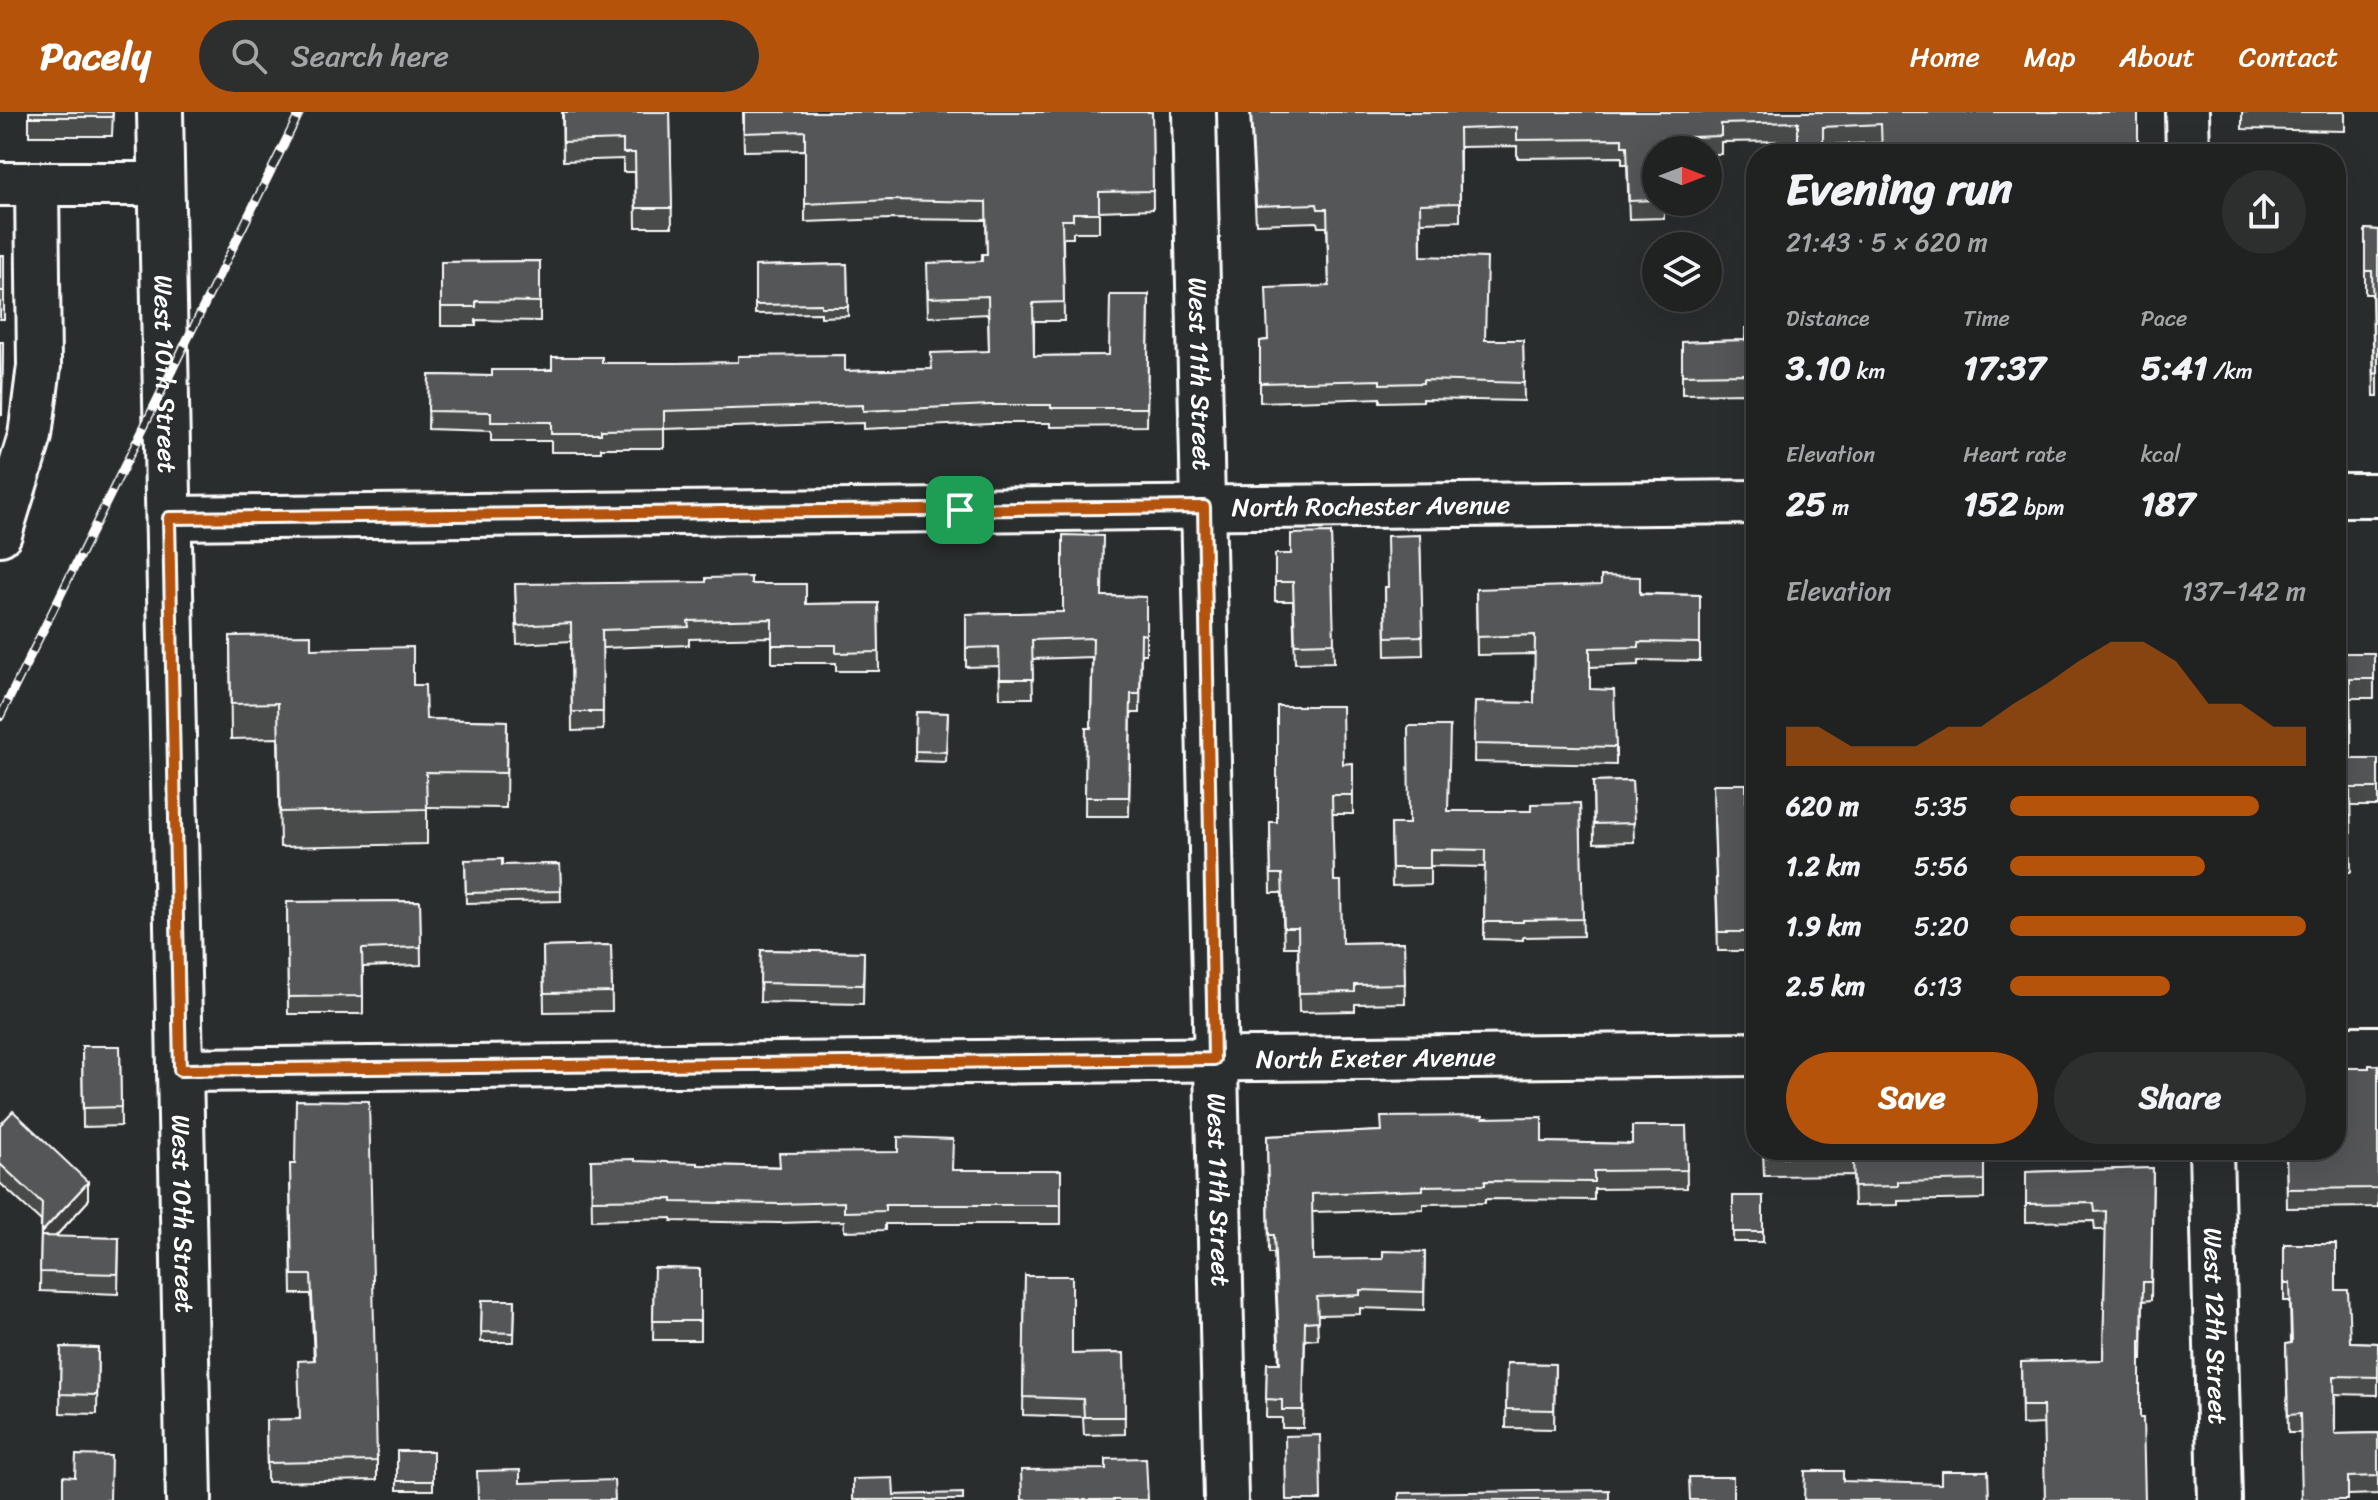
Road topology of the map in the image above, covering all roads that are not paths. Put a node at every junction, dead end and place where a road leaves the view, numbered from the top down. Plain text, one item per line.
1 (160, 112) edge
2 (1194, 112) edge
3 (2187, 112) edge
4 (2188, 144) edge
5 (19, 184) edge
6 (162, 184) junction
7 (2346, 495) edge
8 (2378, 495) edge
9 (1746, 502) edge
10 (1204, 507) junction
11 (169, 518) junction
12 (0, 534) edge
13 (2346, 1048) edge
14 (2378, 1048) edge
15 (1746, 1054) edge
16 (1214, 1059) junction
17 (180, 1070) junction
18 (2211, 1160) edge
19 (189, 1500) edge
20 (1226, 1500) edge
21 (2220, 1500) edge

1 - 6 main road, West 10th Street
2 - 10 street, West 11th Street
3 - 4 street
5 - 6 street
5 - 12 street
6 - 11 main road, West 10th Street
7 - 8 street
9 - 10 street, North Rochester Avenue
10 - 11 street, North Rochester Avenue
10 - 16 street, West 11th Street
11 - 17 main road, West 10th Street
13 - 14 street
15 - 16 street, North Exeter Avenue
16 - 17 street, North Exeter Avenue
16 - 20 street, West 11th Street
17 - 19 main road, West 10th Street
18 - 21 street, West 12th Street

